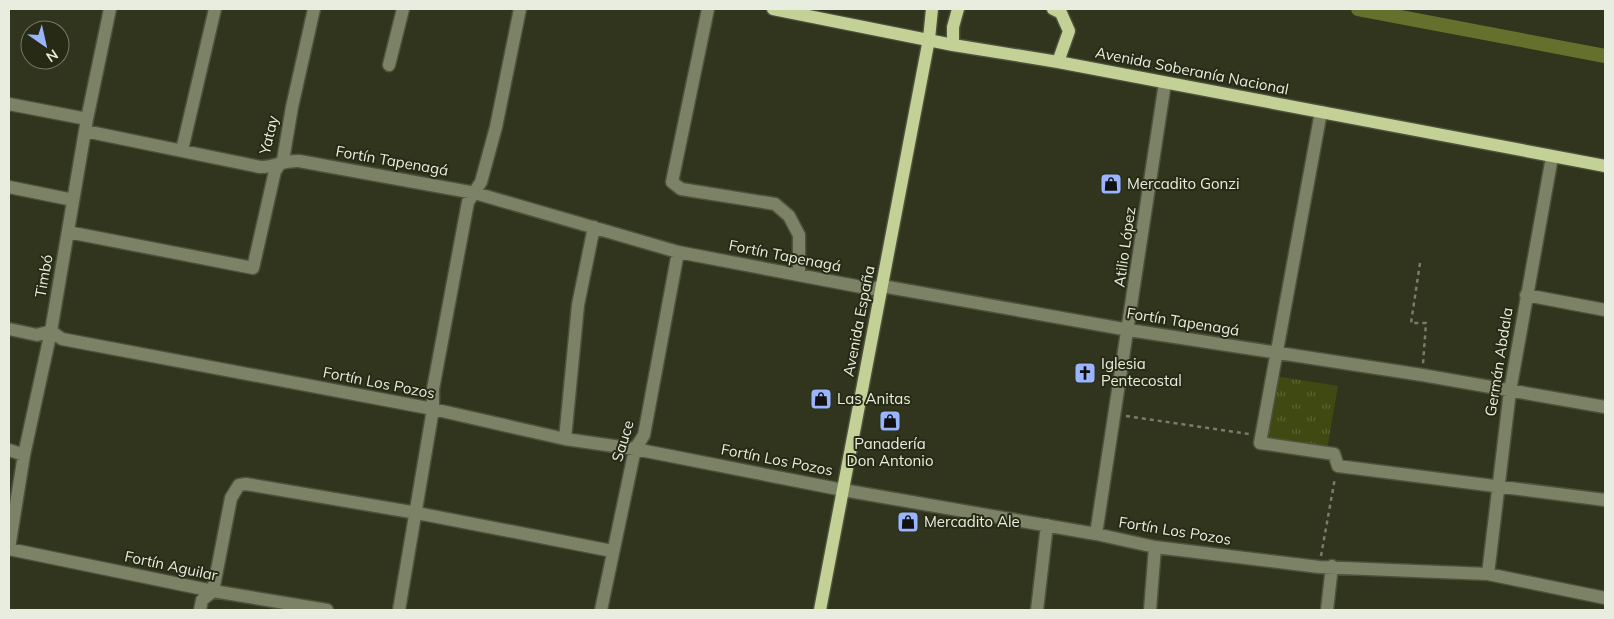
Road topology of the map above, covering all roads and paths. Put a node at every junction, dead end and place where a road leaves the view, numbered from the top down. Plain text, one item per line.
1 (110, 9) edge
2 (215, 9) edge
3 (314, 9) edge
4 (403, 9) edge
5 (520, 9) edge
6 (708, 9) edge
7 (773, 9) edge
8 (932, 9) edge
9 (958, 9) edge
10 (1053, 9) edge
11 (832, 14) edge
12 (929, 39) junction
13 (953, 45) junction
14 (1058, 62) junction
15 (389, 65) dead end
16 (1165, 83) junction
17 (9, 104) edge
18 (1321, 112) junction
19 (86, 125) junction
20 (182, 150) junction
21 (1552, 157) junction
22 (283, 160) junction
23 (1605, 166) edge
24 (9, 187) edge
25 (475, 193) junction
26 (73, 200) junction
27 (594, 227) junction
28 (68, 232) junction
29 (678, 252) junction
30 (1420, 262) dead end
31 (799, 276) junction
32 (882, 286) junction
33 (1526, 295) junction
34 (1605, 310) edge
35 (9, 329) edge
36 (1129, 330) junction
37 (50, 331) junction
38 (1275, 353) junction
39 (1422, 376) junction
40 (1510, 390) junction
41 (1605, 407) edge
42 (433, 409) junction
43 (1115, 414) junction
44 (1260, 436) junction
45 (566, 439) junction
46 (635, 449) junction
47 (9, 450) edge
48 (24, 455) junction
49 (1338, 466) junction
50 (1498, 485) junction
51 (842, 490) junction
52 (1605, 500) edge
53 (417, 513) junction
54 (1047, 526) junction
55 (1096, 534) junction
56 (1155, 547) junction
57 (9, 548) edge
58 (612, 551) junction
59 (1332, 566) junction
60 (1319, 567) junction
61 (1488, 574) junction
62 (213, 591) junction
63 (1605, 598) edge
64 (200, 610) edge
65 (327, 610) edge
66 (399, 610) edge
67 (602, 610) edge
68 (820, 610) edge
69 (1037, 610) edge
70 (1150, 610) edge
71 (1327, 610) edge

1 - 19 street, Timbó
2 - 20 street
3 - 22 street, Yatay
4 - 15 street
5 - 25 street
6 - 31 street
7 - 11 main road, Avenida Soberanía Nacional
8 - 12 main road, Avenida España
9 - 13 main road
10 - 14 main road
11 - 12 main road, Avenida Soberanía Nacional
12 - 13 main road, Avenida Soberanía Nacional
12 - 32 main road, Avenida España
13 - 14 main road, Avenida Soberanía Nacional
14 - 16 main road, Avenida Soberanía Nacional
16 - 18 main road, Avenida Soberanía Nacional
16 - 36 street, Atilio López
17 - 19 street, Fortín Tapenagá
18 - 21 main road, Avenida Soberanía Nacional
18 - 38 street
19 - 20 street, Fortín Tapenagá
19 - 26 street, Timbó
20 - 22 street, Fortín Tapenagá
21 - 23 main road, Avenida Soberanía Nacional
21 - 33 street, Germán Abdala
22 - 25 street, Fortín Tapenagá
22 - 28 street, Yatay
24 - 26 street
25 - 27 street, Fortín Tapenagá
25 - 42 street
26 - 28 street, Timbó
27 - 29 street, Fortín Tapenagá
27 - 45 street
28 - 37 street, Timbó
29 - 31 street, Fortín Tapenagá
29 - 46 street, Sauce
30 - 39 path
31 - 32 street, Fortín Tapenagá
32 - 36 street, Fortín Tapenagá
32 - 51 main road, Avenida España
33 - 34 street
33 - 40 street, Germán Abdala
35 - 37 street, Fortín Los Pozos
36 - 38 street, Fortín Tapenagá
36 - 43 street, Atilio López
37 - 42 street, Fortín Los Pozos
37 - 48 street, Timbó
38 - 39 street, Fortín Tapenagá
38 - 44 street
39 - 40 street, Fortín Tapenagá
40 - 41 street, Fortín Tapenagá
40 - 50 street, Germán Abdala
42 - 45 street, Fortín Los Pozos
42 - 53 street
43 - 44 path
43 - 55 street, Atilio López
44 - 49 street
45 - 46 street, Fortín Los Pozos
46 - 51 street, Fortín Los Pozos
46 - 58 street, Sauce
47 - 48 street
48 - 57 street, Timbó
49 - 50 street
49 - 60 path
50 - 52 street
50 - 61 street, Germán Abdala
51 - 54 street, Fortín Los Pozos
51 - 68 main road, Avenida España
53 - 58 street
53 - 62 street
53 - 66 street
54 - 55 street, Fortín Los Pozos
54 - 69 street
55 - 56 street, Fortín Los Pozos
56 - 60 street, Fortín Los Pozos
56 - 70 street
57 - 62 street, Fortín Aguilar
58 - 67 street, Sauce
59 - 60 street, Fortín Los Pozos
59 - 61 street, Fortín Los Pozos
59 - 71 street
61 - 63 street, Fortín Los Pozos
62 - 64 street
62 - 65 street, Fortín Aguilar

